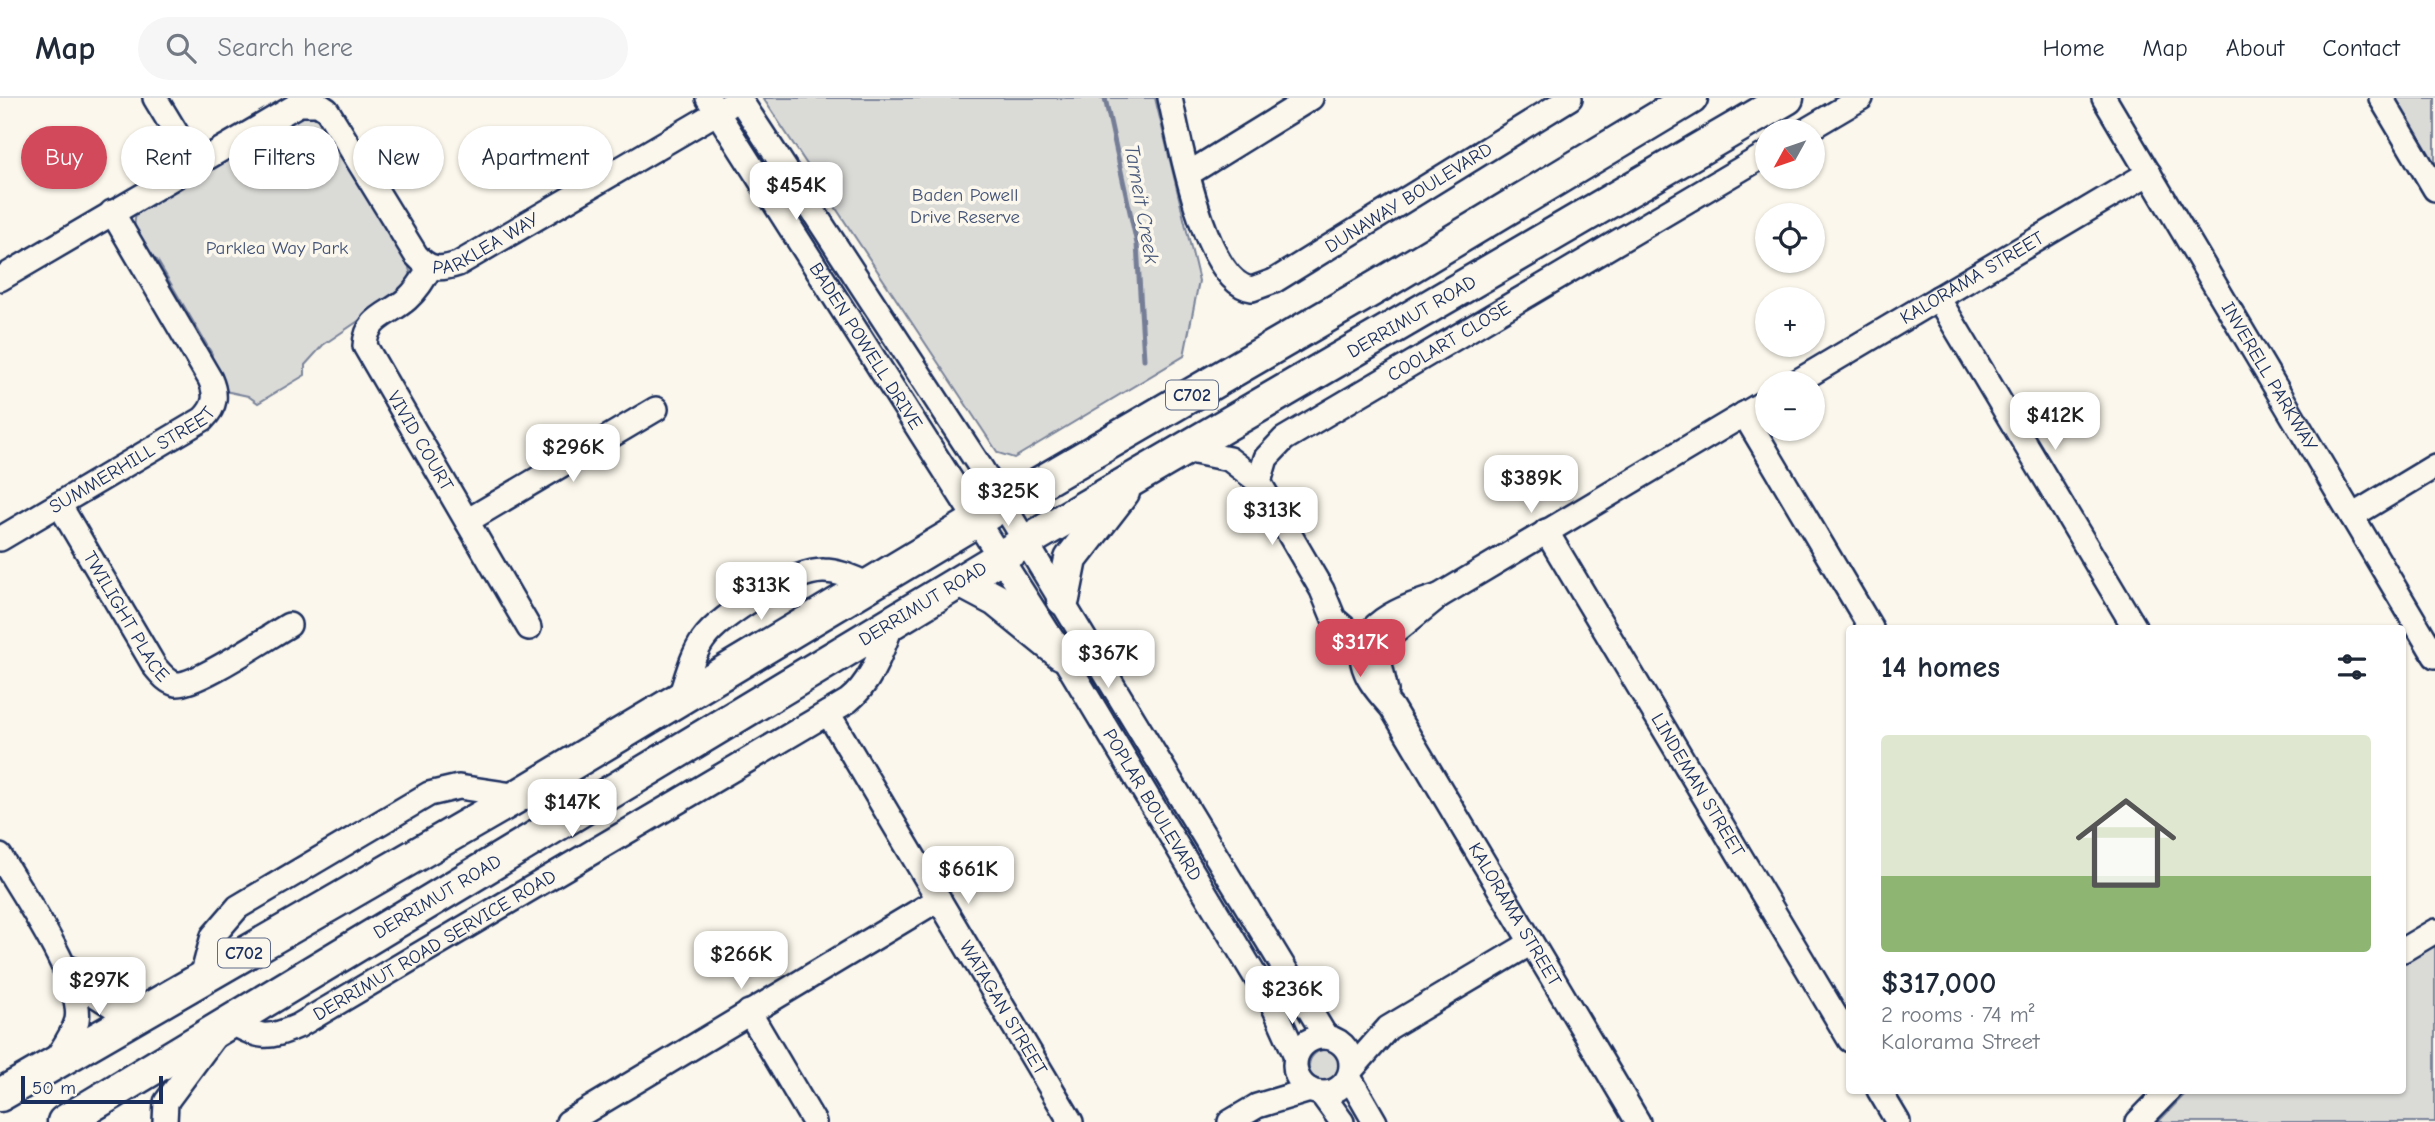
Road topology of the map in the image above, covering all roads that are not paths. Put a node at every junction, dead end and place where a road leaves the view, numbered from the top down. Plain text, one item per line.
1 (155, 98) edge
2 (740, 98) edge
3 (1170, 98) edge
4 (1311, 98) edge
5 (1570, 98) edge
6 (1691, 98) edge
7 (1787, 98) edge
8 (1861, 98) edge
9 (2104, 98) edge
10 (2381, 98) edge
11 (320, 101) edge
12 (713, 105) edge
13 (1825, 119) edge
14 (172, 126) edge
15 (215, 152) edge
16 (1755, 161) edge
17 (2149, 173) junction
18 (1188, 174) junction
19 (152, 189) edge
20 (2435, 189) edge
21 (112, 212) junction
22 (430, 268) junction
23 (0, 279) edge
24 (1938, 298) junction
25 (1816, 371) edge
26 (1755, 408) edge
27 (656, 409) dead end
28 (1744, 414) junction
29 (1185, 450) junction
30 (2435, 466) edge
31 (1132, 480) junction
32 (1259, 482) junction
33 (59, 504) junction
34 (1004, 504) junction
35 (2352, 516) junction
36 (978, 520) junction
37 (467, 521) junction
38 (1546, 531) junction
39 (0, 539) edge
40 (1027, 541) junction
41 (1001, 558) junction
42 (962, 582) junction
43 (870, 585) junction
44 (1063, 599) junction
45 (892, 624) junction
46 (289, 625) dead end
47 (1869, 625) edge
48 (2133, 625) edge
49 (529, 628) dead end
50 (1374, 639) junction
51 (1061, 653) junction
52 (2435, 656) edge
53 (679, 700) junction
54 (828, 713) junction
55 (519, 796) junction
56 (0, 856) edge
57 (939, 900) junction
58 (2435, 931) edge
59 (1531, 943) junction
60 (2406, 948) edge
61 (62, 961) junction
62 (202, 977) junction
63 (749, 1012) junction
64 (131, 1018) junction
65 (227, 1024) junction
66 (1388, 1028) junction
67 (1846, 1033) edge
68 (1332, 1039) junction
69 (1296, 1061) junction
70 (52, 1064) junction
71 (1351, 1073) junction
72 (1316, 1092) junction
73 (1882, 1094) edge
74 (2160, 1094) edge
75 (0, 1095) edge
76 (1256, 1106) junction
77 (83, 1118) edge
78 (165, 1122) edge
79 (568, 1122) edge
80 (814, 1122) edge
81 (1071, 1122) edge
82 (1230, 1122) edge
83 (1342, 1122) edge
84 (1375, 1122) edge
85 (1638, 1122) edge
86 (1898, 1122) edge
87 (2138, 1122) edge

1 - 14 street
2 - 12 street, PARKLEA WAY
2 - 34 street, BADEN POWELL DRIVE
3 - 18 street
4 - 18 street
5 - 18 street, DUNAWAY BOULEVARD
6 - 34 highway, C702
7 - 29 highway, DERRIMUT ROAD / C702
8 - 13 street
9 - 17 street, INVERELL PARKWAY
10 - 20 street
11 - 15 street, PARKLEA WAY
11 - 22 street, PARKLEA WAY
12 - 22 street, PARKLEA WAY
12 - 36 street, BADEN POWELL DRIVE
16 - 32 street, COOLART CLOSE
17 - 24 street, KALORAMA STREET
17 - 35 street, INVERELL PARKWAY
19 - 21 street, PARKLEA WAY
21 - 23 street, PARKLEA WAY
21 - 33 street, SUMMERHILL STREET
22 - 37 street, VIVID COURT
24 - 25 street, KALORAMA STREET
24 - 48 street
26 - 28 street
27 - 37 street
28 - 38 street
28 - 47 street
29 - 31 highway, DERRIMUT ROAD / C702
29 - 32 street
30 - 35 street
31 - 40 highway, DERRIMUT ROAD / C702
31 - 44 highway
32 - 50 street
33 - 39 street, SUMMERHILL STREET
33 - 46 street, TWILIGHT PLACE
34 - 36 highway, C702
34 - 40 street, BADEN POWELL DRIVE
35 - 52 street, INVERELL PARKWAY
36 - 41 street, BADEN POWELL DRIVE
36 - 43 highway, C702
37 - 49 street, VIVID COURT
38 - 50 street
38 - 67 street, LINDEMAN STREET
40 - 41 highway, DERRIMUT ROAD / C702
40 - 44 street, POPLAR BOULEVARD
41 - 42 highway, DERRIMUT ROAD / C702
41 - 51 street, POPLAR BOULEVARD
42 - 45 highway, DERRIMUT ROAD / C702
42 - 51 highway
43 - 53 highway, C702
43 - 53 street
44 - 68 street, POPLAR BOULEVARD
45 - 54 street, DERRIMUT ROAD SERVICE ROAD
45 - 65 highway, DERRIMUT ROAD / C702
50 - 59 street, KALORAMA STREET
51 - 69 street, POPLAR BOULEVARD
53 - 55 highway, C702
54 - 57 street, WATAGAN STREET
54 - 65 street, DERRIMUT ROAD SERVICE ROAD
55 - 62 highway, C702
55 - 62 street
56 - 61 street
57 - 63 street
57 - 81 street, WATAGAN STREET
58 - 60 street
59 - 66 street
59 - 85 street, KALORAMA STREET
61 - 64 street
61 - 70 street
62 - 64 highway, C702
63 - 79 street
63 - 80 street
64 - 70 highway, C702
65 - 77 highway, DERRIMUT ROAD / C702
65 - 78 street
66 - 68 street
66 - 71 street
68 - 69 street
68 - 71 street
69 - 72 street
69 - 76 street
70 - 75 highway, C702
71 - 72 street
71 - 84 street
72 - 76 street
72 - 83 street
73 - 86 street
74 - 87 street
76 - 82 street

